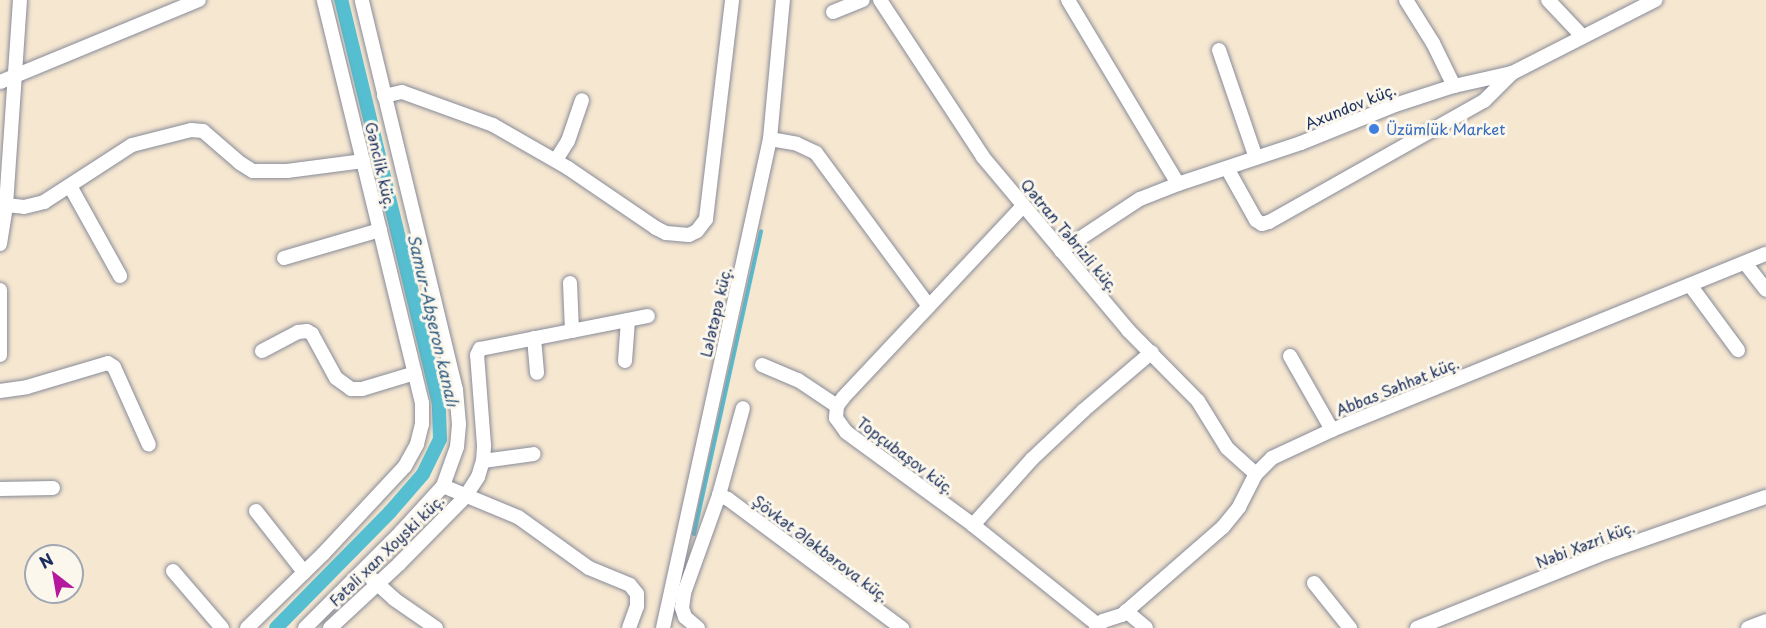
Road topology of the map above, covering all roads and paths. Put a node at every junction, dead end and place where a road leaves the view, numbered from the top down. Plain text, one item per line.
1 (20, 0) edge
2 (200, 0) edge
3 (324, 0) edge
4 (362, 0) edge
5 (732, 0) edge
6 (783, 0) edge
7 (863, 0) edge
8 (880, 0) edge
9 (1068, 0) edge
10 (1406, 0) edge
11 (1548, 0) edge
12 (1655, 0) edge
13 (176, 5) edge
14 (833, 12) dead end
15 (1582, 36) junction
16 (1219, 50) dead end
17 (1512, 72) junction
18 (16, 76) junction
19 (0, 82) edge
20 (1454, 86) junction
21 (384, 96) junction
22 (582, 100) dead end
23 (770, 139) junction
24 (1256, 158) junction
25 (556, 160) junction
26 (363, 161) junction
27 (1227, 168) junction
28 (1178, 184) junction
29 (70, 186) junction
30 (6, 205) junction
31 (1023, 206) junction
32 (380, 230) junction
33 (0, 244) edge
34 (1061, 251) junction
35 (1766, 254) edge
36 (284, 258) dead end
37 (1745, 263) junction
38 (120, 276) dead end
39 (570, 283) dead end
40 (1690, 285) junction
41 (0, 290) edge
42 (1766, 290) edge
43 (929, 306) junction
44 (648, 316) dead end
45 (628, 320) junction
46 (572, 331) junction
47 (534, 338) junction
48 (1738, 350) dead end
49 (262, 351) dead end
50 (1152, 352) junction
51 (0, 355) edge
52 (1290, 356) dead end
53 (625, 361) dead end
54 (762, 365) dead end
55 (537, 373) dead end
56 (415, 374) junction
57 (0, 391) edge
58 (837, 406) junction
59 (743, 408) dead end
60 (1332, 429) junction
61 (149, 445) dead end
62 (534, 454) dead end
63 (483, 460) junction
64 (1256, 474) junction
65 (443, 486) junction
66 (53, 488) dead end
67 (0, 489) edge
68 (718, 495) junction
69 (465, 497) junction
70 (1766, 497) edge
71 (256, 511) dead end
72 (973, 525) junction
73 (363, 570) junction
74 (173, 571) dead end
75 (304, 572) junction
76 (1314, 583) dead end
77 (376, 584) junction
78 (1126, 611) junction
79 (1766, 621) edge
80 (1097, 627) edge
81 (222, 628) edge
82 (247, 628) edge
83 (306, 628) edge
84 (330, 628) edge
85 (436, 628) edge
86 (629, 628) edge
87 (663, 628) edge
88 (698, 628) edge
89 (902, 628) edge
90 (1146, 628) edge
91 (1350, 628) edge
92 (1418, 628) edge
93 (1748, 628) edge

1 - 18 street
2 - 13 street
3 - 26 street, Gənclik küç.
4 - 21 street, Gənclik küç.
5 - 25 street
6 - 23 street, Lələtəpə küç.
7 - 14 street
8 - 31 street, Qətran Təbrizli küç.
9 - 28 street
10 - 20 street
11 - 15 street
12 - 15 street, Axundov küç.
13 - 18 street
15 - 17 street, Axundov küç.
16 - 24 street
17 - 20 street, Axundov küç.
17 - 27 street
18 - 19 street
18 - 30 street
20 - 24 street, Axundov küç.
21 - 25 street
21 - 65 street, Gənclik küç.
22 - 25 street
23 - 43 street
23 - 87 street, Lələtəpə küç.
24 - 27 street, Axundov küç.
26 - 29 street
26 - 32 street, Gənclik küç.
27 - 28 street, Axundov küç.
28 - 34 street, Axundov küç.
29 - 30 street
29 - 38 street
30 - 33 street
31 - 34 street, Qətran Təbrizli küç.
31 - 43 street
32 - 36 street
32 - 56 street, Gənclik küç.
34 - 50 street, Qətran Təbrizli küç.
35 - 37 street, Abbas Səhhət küç.
37 - 40 street, Abbas Səhhət küç.
37 - 42 street
39 - 46 street
40 - 48 street
40 - 60 street, Abbas Səhhət küç.
41 - 51 street
43 - 58 street
44 - 45 street, Fətəli xan Xoyski küç.
45 - 46 street, Fətəli xan Xoyski küç.
45 - 53 street
46 - 47 street, Fətəli xan Xoyski küç.
47 - 55 street
47 - 63 street, Fətəli xan Xoyski küç.
49 - 56 street
50 - 64 street, Qətran Təbrizli küç.
50 - 72 street
52 - 60 street
54 - 58 street
56 - 75 street, Gənclik küç.
57 - 61 street
58 - 72 street, Topçubaşov küç.
59 - 68 street
60 - 64 street, Abbas Səhhət küç.
62 - 63 street
63 - 69 street, Fətəli xan Xoyski küç.
64 - 78 street, Abbas Səhhət küç.
65 - 69 street
65 - 73 street, Gənclik küç.
66 - 67 street
68 - 88 street
68 - 89 street, Şövkət Ələkbərova küç.
69 - 77 street, Fətəli xan Xoyski küç.
69 - 86 street
70 - 92 street, Nəbi Xəzri küç.
71 - 75 street
72 - 80 street, Topçubaşov küç.
73 - 77 street
73 - 83 street, Gənclik küç.
74 - 81 street
75 - 82 street, Gənclik küç.
76 - 91 street
77 - 84 street, Fətəli xan Xoyski küç.
77 - 85 street
78 - 80 street, Abbas Səhhət küç.
78 - 90 street
79 - 93 street

